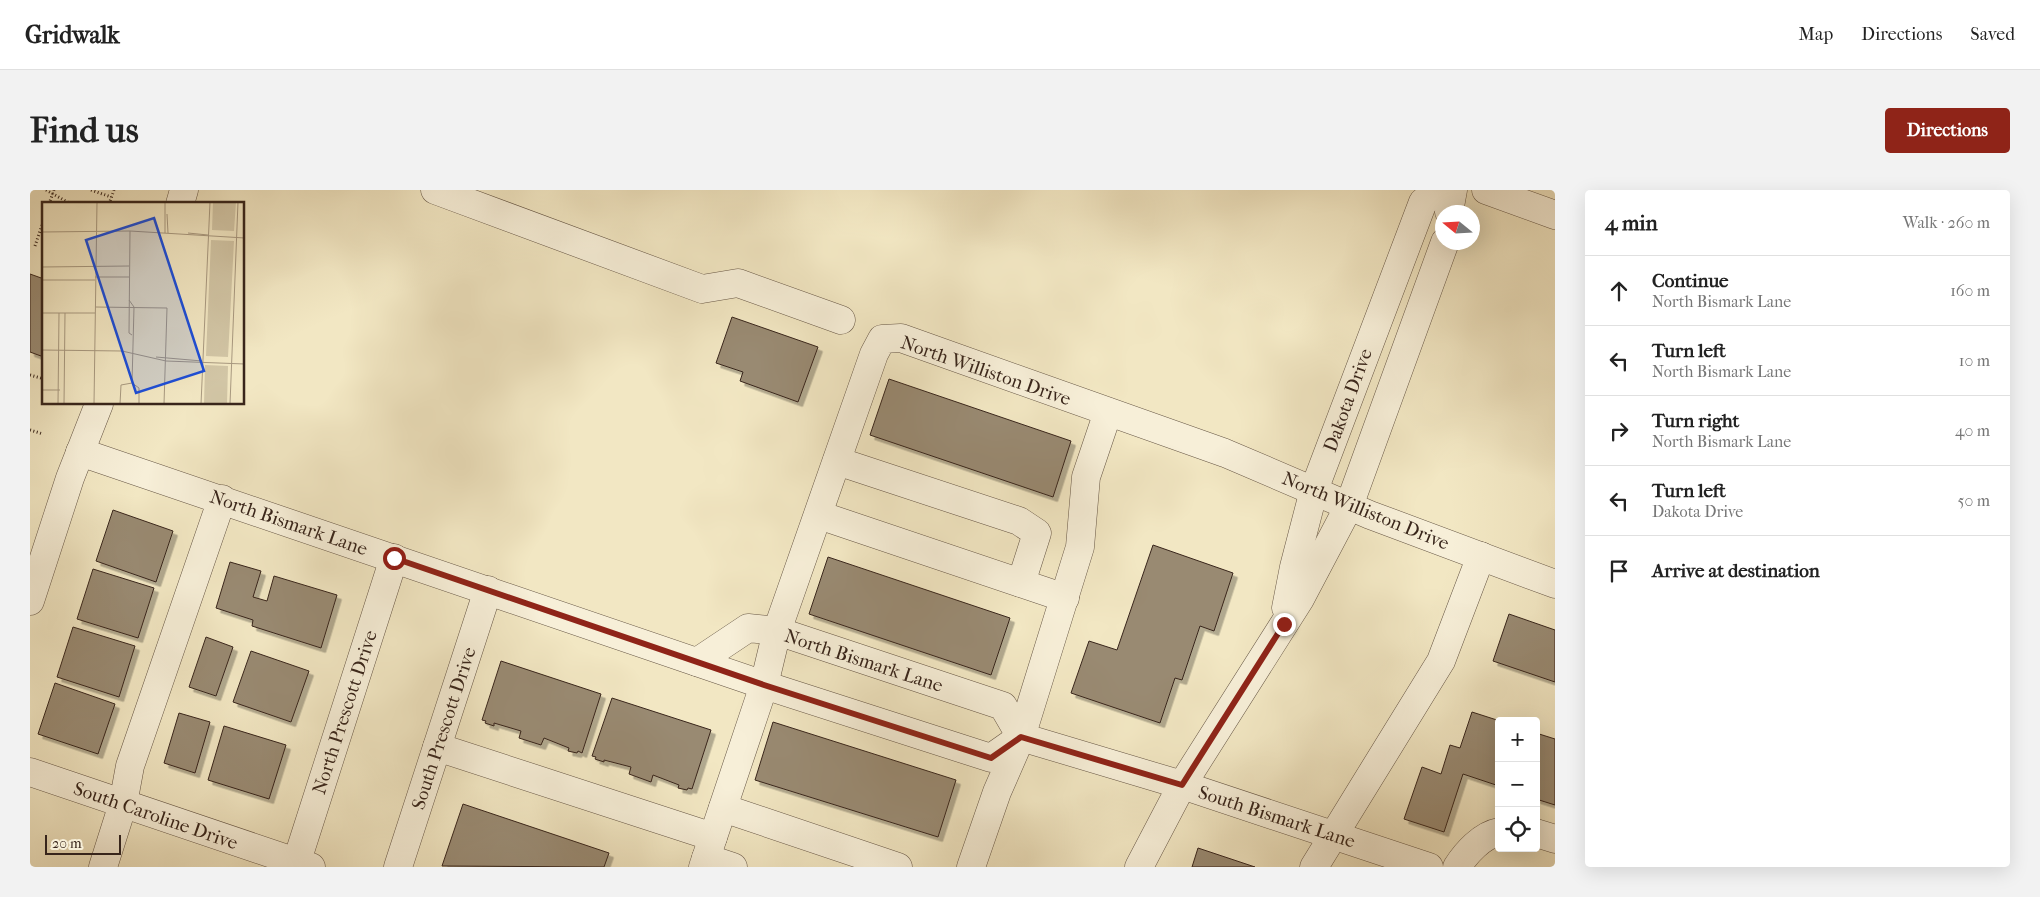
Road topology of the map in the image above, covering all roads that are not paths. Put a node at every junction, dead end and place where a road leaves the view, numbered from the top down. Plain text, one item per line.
1 (435, 190) edge
2 (1440, 190) edge
3 (1453, 190) edge
4 (1486, 190) edge
5 (1451, 205) edge
6 (1555, 215) edge
7 (1441, 250) edge
8 (841, 320) dead end
9 (99, 405) edge
10 (1108, 412) junction
11 (80, 452) junction
12 (837, 461) junction
13 (1314, 490) junction
14 (222, 499) junction
15 (1349, 506) junction
16 (819, 515) junction
17 (1481, 556) junction
18 (394, 558) junction
19 (1021, 583) junction
20 (1555, 584) edge
21 (488, 590) junction
22 (1065, 598) junction
23 (30, 601) edge
24 (1284, 624) junction
25 (777, 631) junction
26 (697, 662) junction
27 (764, 685) junction
28 (1021, 737) junction
29 (437, 747) junction
30 (30, 772) edge
31 (1182, 785) junction
32 (124, 804) junction
33 (723, 808) junction
34 (1495, 833) edge
35 (1540, 834) edge
36 (1333, 835) junction
37 (1555, 840) edge
38 (708, 854) edge
39 (301, 865) edge
40 (103, 867) edge
41 (398, 867) edge
42 (733, 867) edge
43 (898, 867) edge
44 (971, 867) edge
45 (1139, 867) edge
46 (1314, 867) edge
47 (1428, 867) edge
48 (1457, 867) edge

1 - 8 street
2 - 13 street, Dakota Drive
3 - 5 street
4 - 6 street
7 - 15 street, Dakota Drive
9 - 11 street
10 - 12 street, North Williston Drive
10 - 13 street, North Williston Drive
10 - 22 street
11 - 14 street, North Bismark Lane
11 - 23 street
12 - 16 street, North Williston Drive
12 - 19 street
13 - 15 street, North Williston Drive
13 - 24 street, Dakota Drive
14 - 18 street, North Bismark Lane
14 - 32 street
15 - 17 street, North Williston Drive
15 - 24 street, Dakota Drive
16 - 19 street
16 - 25 street, North Williston Drive
17 - 20 street, North Williston Drive
17 - 36 street
18 - 21 street, North Bismark Lane
18 - 39 street, North Prescott Drive
19 - 22 street
21 - 26 street, North Bismark Lane
21 - 29 street, South Prescott Drive
22 - 28 street
24 - 31 street, Dakota Drive
25 - 26 street, North Bismark Lane
25 - 27 street, North Williston Drive
25 - 28 street, North Bismark Lane
26 - 27 street, North Bismark Lane
27 - 28 street, North Bismark Lane
27 - 33 street, North Williston Drive
28 - 31 street
28 - 44 street
29 - 38 street
29 - 41 street, South Prescott Drive
30 - 32 street, South Caroline Drive
31 - 36 street, South Bismark Lane
31 - 45 street, Dakota Drive
32 - 39 street, South Caroline Drive
32 - 40 street
33 - 38 street, North Williston Drive
33 - 43 street
34 - 48 street
35 - 37 street
36 - 46 street
36 - 47 street, South Bismark Lane
38 - 42 street

